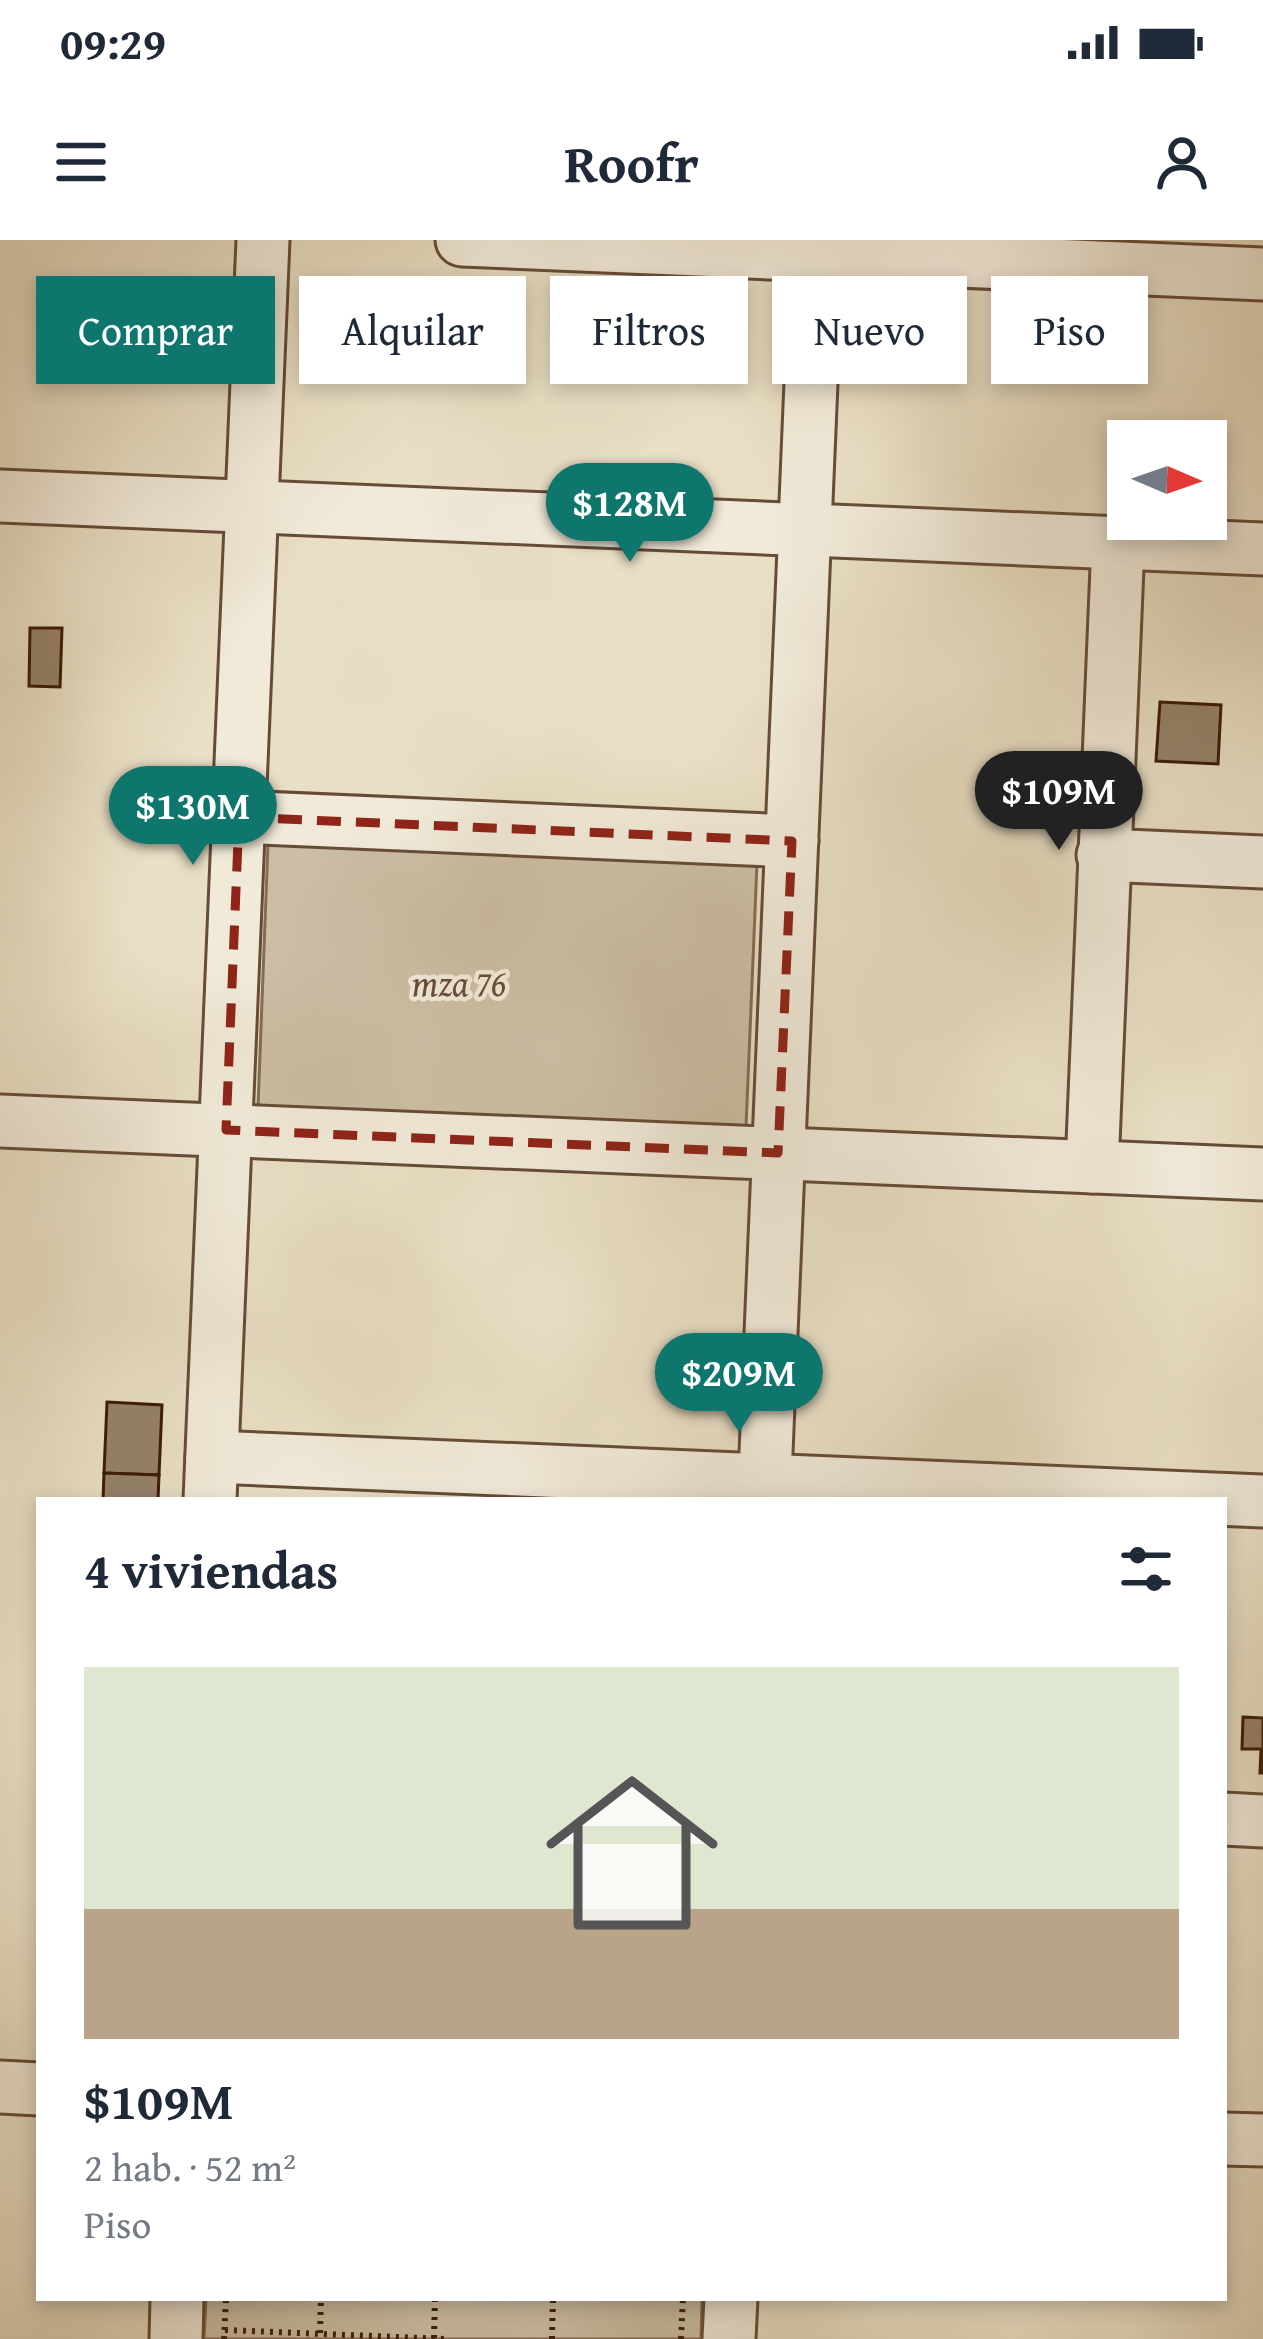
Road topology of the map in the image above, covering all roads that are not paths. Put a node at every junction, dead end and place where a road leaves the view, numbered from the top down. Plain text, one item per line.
1 (263, 240) edge
2 (462, 240) edge
3 (816, 247) edge
4 (1263, 274) edge
5 (0, 496) edge
6 (252, 506) junction
7 (805, 529) junction
8 (1118, 542) junction
9 (1263, 548) edge
10 (239, 818) junction
11 (791, 841) junction
12 (1103, 855) junction
13 (1263, 862) edge
14 (0, 1121) edge
15 (226, 1130) junction
16 (778, 1154) junction
17 (1092, 1167) junction
18 (1263, 1174) edge
19 (211, 1478) edge
20 (764, 1490) edge
21 (1078, 1497) edge
22 (1227, 1500) edge
23 (1263, 1501) edge
24 (1227, 1820) edge
25 (1263, 1821) edge
26 (0, 2087) edge
27 (36, 2089) edge
28 (1227, 2139) edge
29 (1263, 2140) edge
30 (179, 2301) edge
31 (731, 2301) edge
32 (208, 2336) edge
33 (729, 2339) edge

1 - 6 street
2 - 3 street
3 - 4 street
3 - 7 street
5 - 6 street
6 - 7 street
6 - 10 street
7 - 8 street
7 - 11 street
8 - 9 street
8 - 12 street
10 - 11 street
10 - 15 street
11 - 16 street
12 - 13 street
12 - 17 street
14 - 15 street
15 - 16 street
15 - 19 street
16 - 17 street
16 - 20 street
17 - 18 street
19 - 20 street
20 - 21 street
22 - 23 street
24 - 25 street
26 - 27 street
28 - 29 street
30 - 32 street
31 - 33 street

